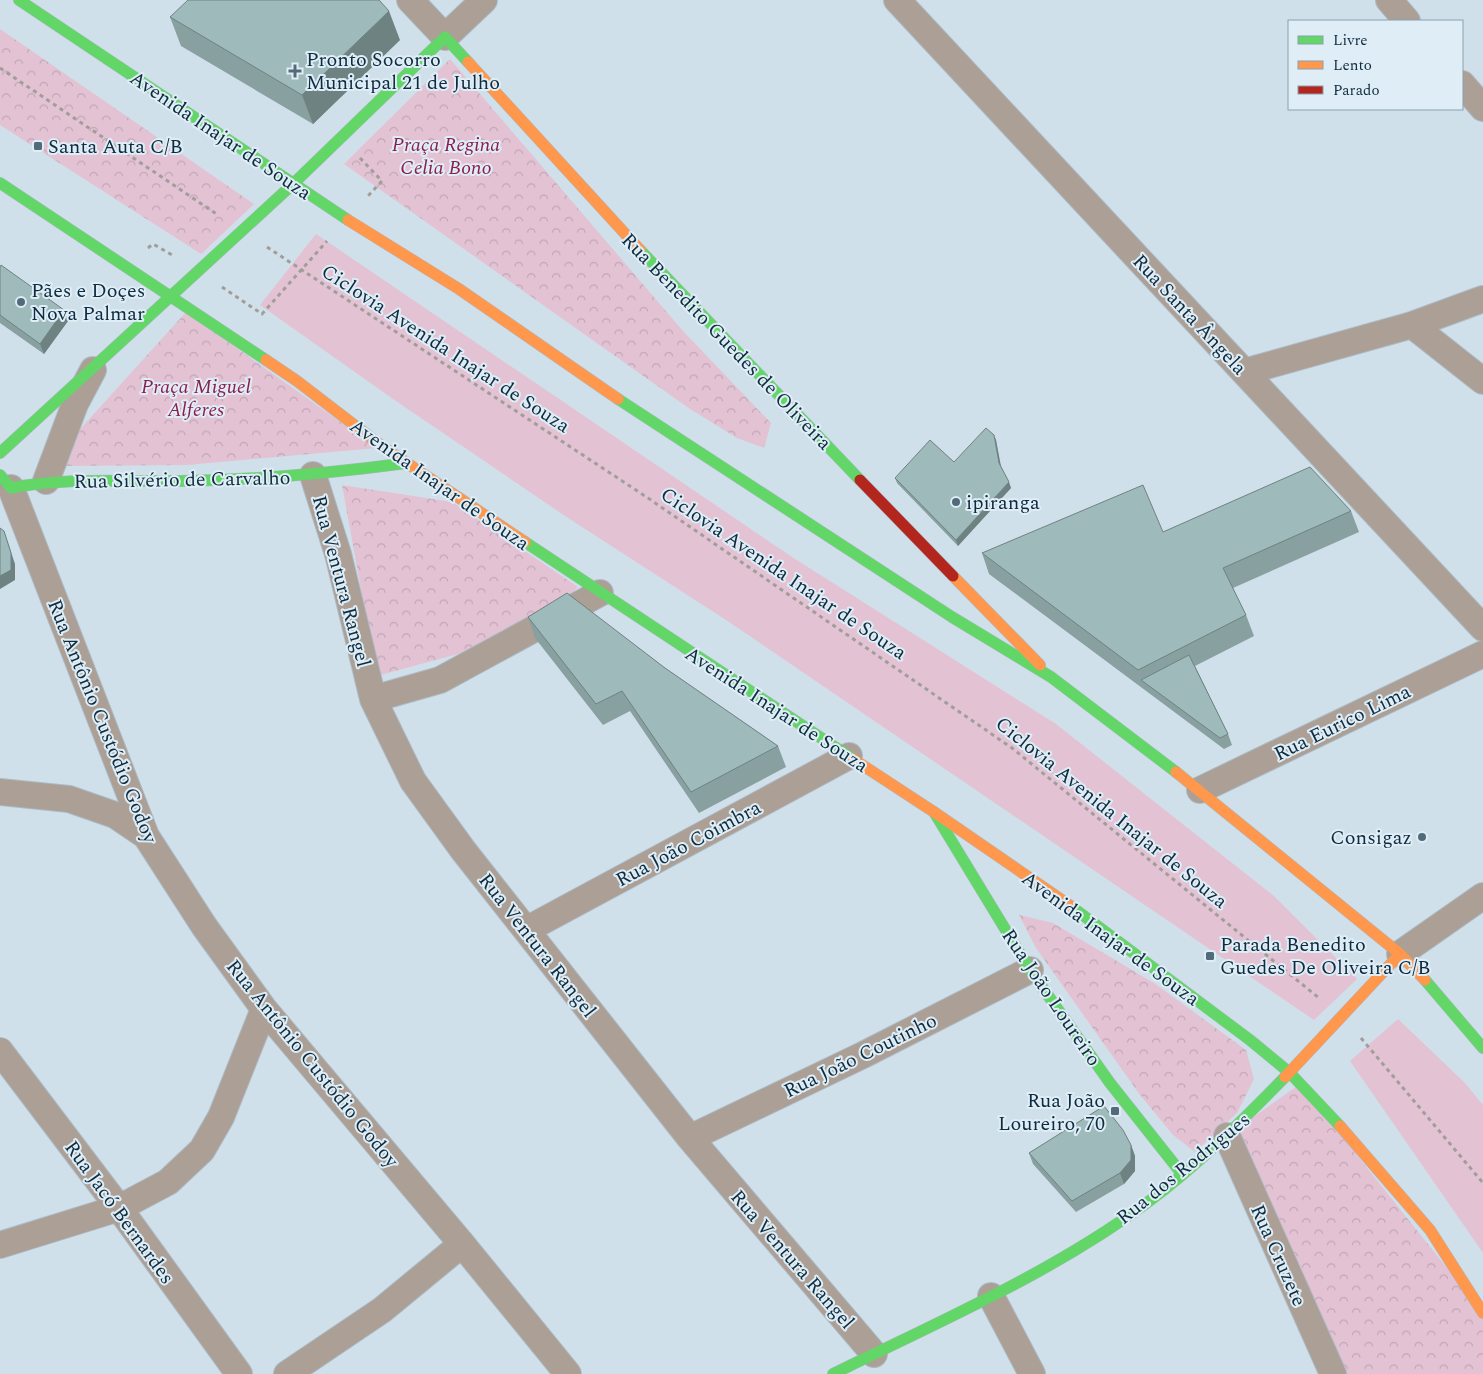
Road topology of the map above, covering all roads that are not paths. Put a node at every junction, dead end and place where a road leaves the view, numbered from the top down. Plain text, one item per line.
1 (19, 0) edge
2 (410, 0) edge
3 (484, 0) edge
4 (897, 0) edge
5 (1389, 0) edge
6 (1407, 20) edge
7 (445, 37) junction
8 (1463, 85) edge
9 (1483, 108) edge
10 (0, 183) edge
11 (294, 183) junction
12 (169, 297) junction
13 (1483, 299) edge
14 (1412, 325) junction
15 (97, 362) junction
16 (1244, 372) junction
17 (1483, 381) edge
18 (0, 453) edge
19 (407, 463) junction
20 (313, 475) junction
21 (46, 481) junction
22 (5, 482) edge
23 (600, 593) junction
24 (1483, 628) edge
25 (1483, 654) edge
26 (1051, 677) junction
27 (373, 699) junction
28 (849, 756) junction
29 (1200, 790) junction
30 (0, 792) edge
31 (934, 812) junction
32 (146, 836) junction
33 (1483, 896) edge
34 (526, 930) junction
35 (1400, 954) junction
36 (1030, 970) junction
37 (264, 1009) junction
38 (1483, 1048) edge
39 (0, 1051) edge
40 (1290, 1073) junction
41 (1227, 1136) junction
42 (690, 1138) junction
43 (1182, 1174) junction
44 (119, 1208) junction
45 (462, 1244) junction
46 (0, 1245) edge
47 (991, 1296) junction
48 (1483, 1313) edge
49 (874, 1354) junction
50 (238, 1374) edge
51 (287, 1374) edge
52 (568, 1374) edge
53 (833, 1374) edge
54 (1032, 1374) edge
55 (1333, 1374) edge

1 - 11 main road, Avenida Inajar de Souza
2 - 7 street, Rua Benedito Guedes de Oliveira
3 - 7 street
4 - 16 street, Rua Santa Ângela
5 - 6 street
7 - 11 main road, Rua Silvério de Carvalho
7 - 26 main road, Rua Benedito Guedes de Oliveira
8 - 9 street
10 - 12 main road, Avenida Inajar de Souza
11 - 12 main road, Rua Silvério de Carvalho
11 - 26 main road, Avenida Inajar de Souza
12 - 15 main road, Rua Silvério de Carvalho
12 - 19 main road, Avenida Inajar de Souza
13 - 14 street
14 - 16 street
14 - 17 street
15 - 18 main road, Rua Silvério de Carvalho
15 - 21 street, Rua Silvério de Carvalho
16 - 24 street, Rua Santa Ângela
19 - 20 main road, Rua Silvério de Carvalho
19 - 23 main road, Avenida Inajar de Souza
20 - 21 main road, Rua Silvério de Carvalho
20 - 27 street, Rua Ventura Rangel
21 - 22 main road, Rua Silvério de Carvalho
22 - 32 street, Rua Antônio Custódio Godoy
23 - 27 street
23 - 28 main road, Avenida Inajar de Souza
25 - 29 street, Rua Eurico Lima
26 - 29 main road, Avenida Inajar de Souza
27 - 34 street, Rua Ventura Rangel
28 - 31 main road, Avenida Inajar de Souza
28 - 34 street, Rua João Coimbra
29 - 35 main road, Avenida Inajar de Souza
30 - 32 street
31 - 36 main road, Rua João Loureiro
31 - 40 main road, Avenida Inajar de Souza
32 - 37 street, Rua Antônio Custódio Godoy
33 - 35 street, Rua dos Rodrigues
34 - 42 street, Rua Ventura Rangel
35 - 38 main road, Avenida Inajar de Souza
35 - 40 main road, Rua dos Rodrigues
36 - 42 street, Rua João Coutinho
36 - 43 main road, Rua João Loureiro
37 - 44 street
37 - 45 street, Rua Antônio Custódio Godoy
39 - 44 street, Rua Jacó Bernardes
40 - 41 main road, Rua dos Rodrigues
40 - 48 main road, Avenida Inajar de Souza
41 - 43 main road, Rua dos Rodrigues
41 - 55 street, Rua Cruzete
42 - 49 street, Rua Ventura Rangel
43 - 47 main road, Rua dos Rodrigues
44 - 46 street
44 - 50 street, Rua Jacó Bernardes
45 - 51 street
45 - 52 street, Rua Antônio Custódio Godoy
47 - 49 main road, Rua dos Rodrigues
47 - 54 street
49 - 53 main road, Rua dos Rodrigues

